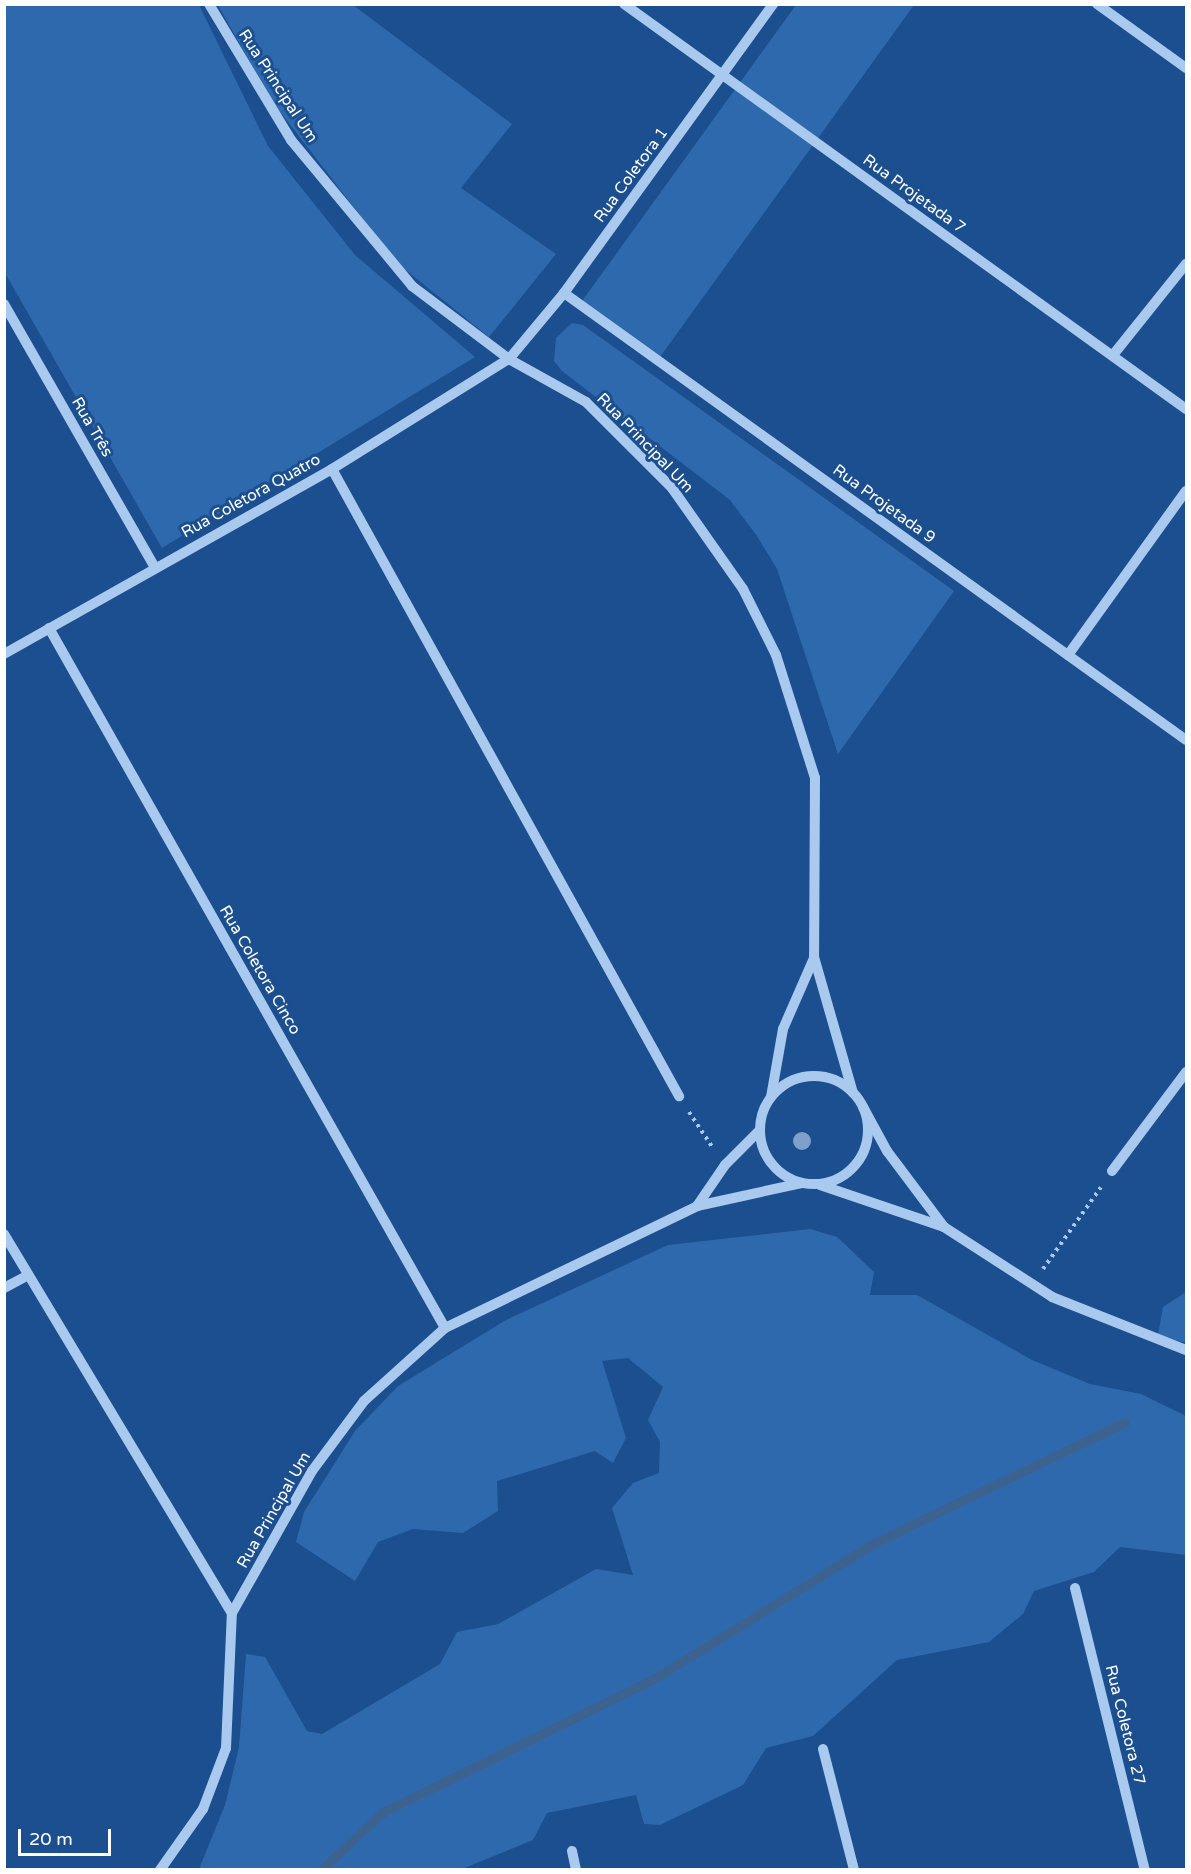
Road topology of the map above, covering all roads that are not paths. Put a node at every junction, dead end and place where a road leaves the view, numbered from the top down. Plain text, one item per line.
1 (209, 4) edge
2 (624, 4) edge
3 (773, 4) edge
4 (1097, 4) edge
5 (1186, 68) edge
6 (721, 74) junction
7 (1186, 264) edge
8 (564, 293) junction
9 (4, 304) edge
10 (1113, 355) junction
11 (509, 359) junction
12 (1186, 409) edge
13 (332, 469) junction
14 (1186, 491) edge
15 (154, 566) junction
16 (49, 628) junction
17 (4, 654) edge
18 (1068, 655) junction
19 (1186, 740) edge
20 (814, 957) junction
21 (1186, 1072) edge
22 (853, 1093) junction
23 (679, 1096) road end
24 (771, 1097) junction
25 (863, 1107) junction
26 (759, 1131) junction
27 (1112, 1171) road end
28 (802, 1183) junction
29 (819, 1185) junction
30 (697, 1206) junction
31 (944, 1227) junction
32 (4, 1234) edge
33 (28, 1275) junction
34 (4, 1288) edge
35 (445, 1328) junction
36 (1186, 1350) edge
37 (1076, 1588) dead end
38 (232, 1613) junction
39 (823, 1749) dead end
40 (572, 1851) dead end
41 (160, 1869) edge
42 (576, 1869) edge
43 (854, 1869) edge
44 (1145, 1869) edge

1 - 11 street, Rua Principal Um
2 - 6 street, Rua Projetada 7
3 - 6 street, Rua Coletora 1
4 - 5 street
6 - 8 street, Rua Coletora 1
6 - 10 street, Rua Projetada 7
7 - 10 street
8 - 11 street, Rua Coletora 1
8 - 18 street, Rua Projetada 9
9 - 15 street, Rua Três
10 - 12 street, Rua Projetada 7
11 - 13 street, Rua Coletora Quatro
11 - 20 street, Rua Principal Um
13 - 15 street, Rua Coletora Quatro
13 - 23 street
14 - 18 street
15 - 16 street, Rua Coletora Quatro
16 - 17 street, Rua Coletora Quatro
16 - 35 street, Rua Coletora Cinco
18 - 19 street, Rua Projetada 9
20 - 22 street, Rua Principal Um
20 - 24 street, Rua Principal Um
21 - 27 street
22 - 24 street
22 - 25 street
24 - 26 street
25 - 29 street
25 - 31 street
26 - 28 street
26 - 30 street, Rua Principal Um
28 - 29 street
28 - 30 street, Rua Principal Um
29 - 31 street
30 - 35 street, Rua Principal Um
31 - 36 street
32 - 33 street
33 - 34 street
33 - 38 street
35 - 38 street, Rua Principal Um
37 - 44 street, Rua Coletora 27
38 - 41 street, Rua Principal Um
39 - 43 street
40 - 42 street

